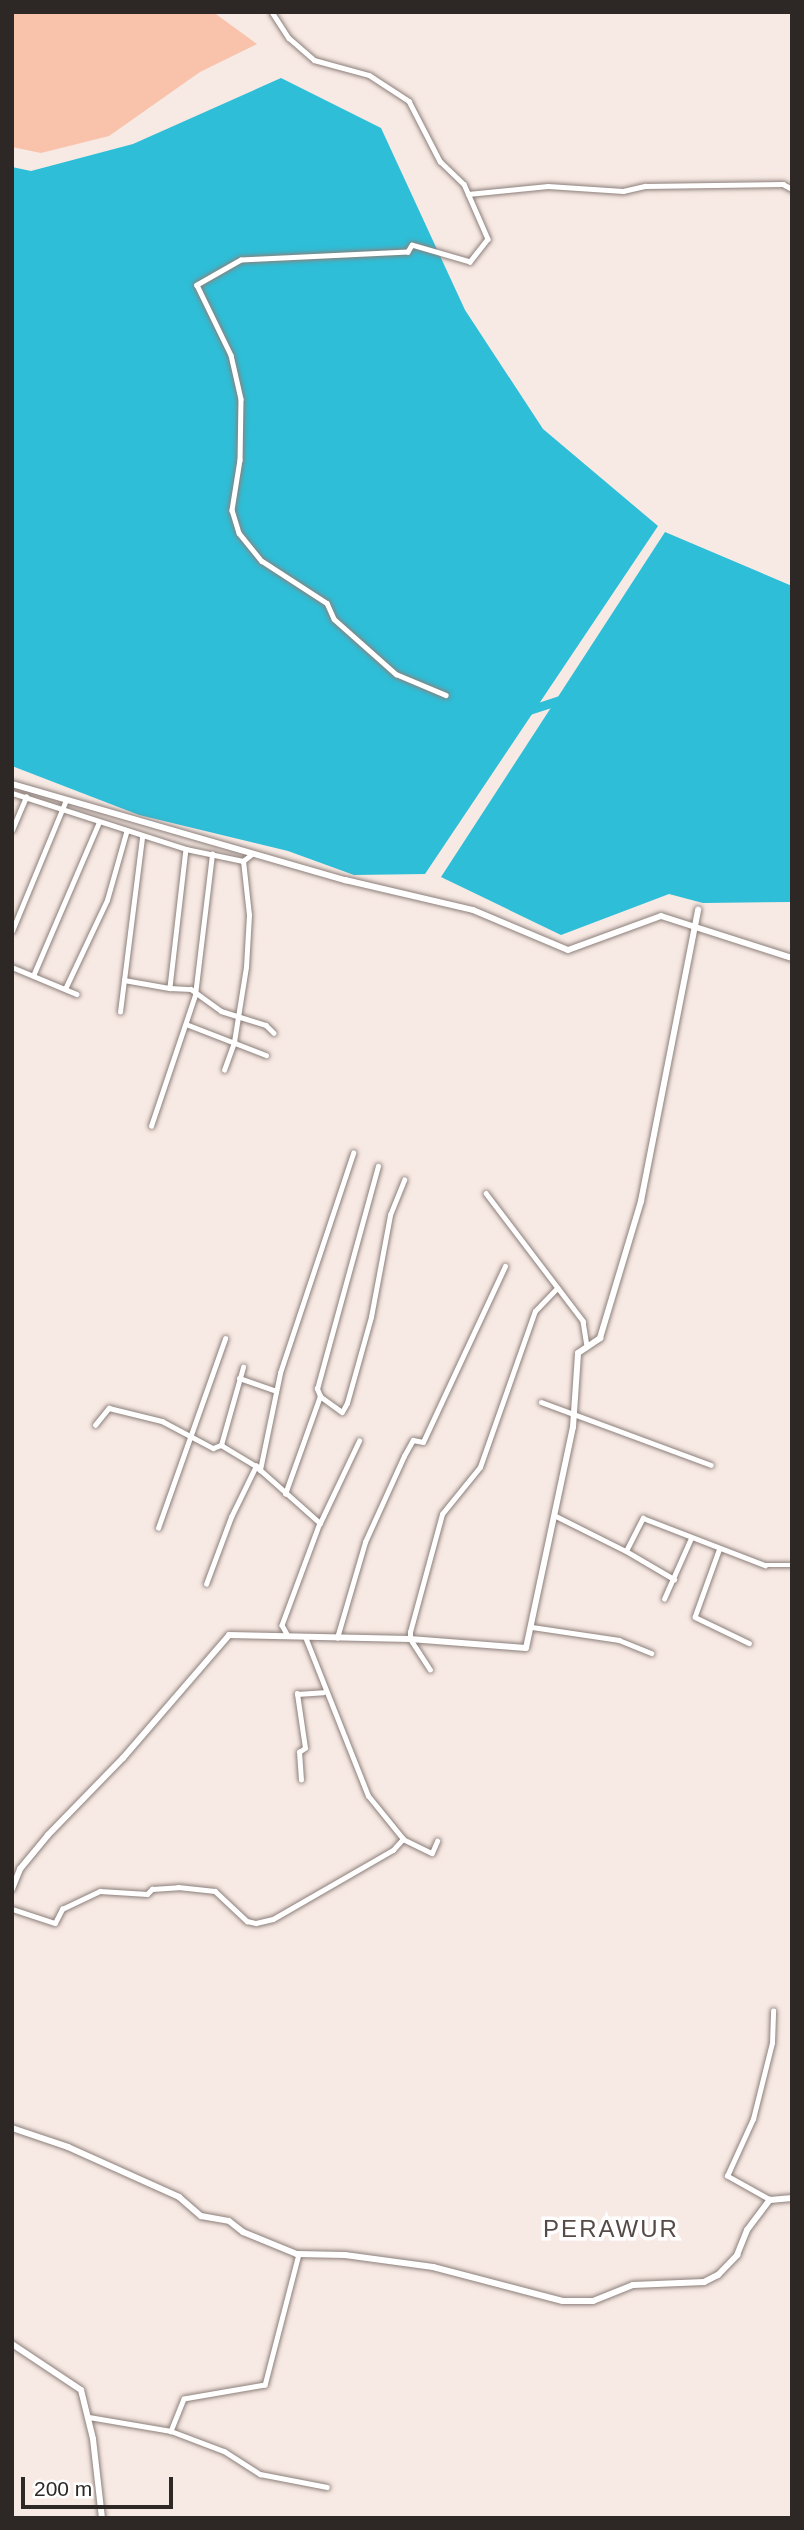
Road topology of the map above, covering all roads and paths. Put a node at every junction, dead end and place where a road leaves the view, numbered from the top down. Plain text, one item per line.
1 (272, 12) edge
2 (792, 189) edge
3 (468, 194) junction
4 (446, 695) dead end
5 (12, 784) edge
6 (12, 793) edge
7 (26, 797) junction
8 (66, 800) junction
9 (62, 811) junction
10 (98, 824) junction
11 (12, 830) edge
12 (126, 833) junction
13 (142, 837) junction
14 (186, 849) junction
15 (212, 854) junction
16 (252, 854) junction
17 (243, 861) junction
18 (698, 911) dead end
19 (694, 927) junction
20 (12, 931) edge
21 (792, 958) edge
22 (12, 967) edge
23 (33, 976) junction
24 (124, 980) junction
25 (170, 988) junction
26 (65, 989) junction
27 (77, 994) dead end
28 (195, 995) junction
29 (120, 1012) dead end
30 (236, 1018) junction
31 (186, 1024) junction
32 (274, 1033) dead end
33 (234, 1042) junction
34 (266, 1055) dead end
35 (224, 1070) dead end
36 (151, 1126) dead end
37 (353, 1153) dead end
38 (378, 1166) dead end
39 (404, 1180) dead end
40 (486, 1193) dead end
41 (505, 1266) dead end
42 (557, 1287) junction
43 (225, 1339) dead end
44 (587, 1347) junction
45 (243, 1367) dead end
46 (239, 1378) junction
47 (276, 1391) junction
48 (320, 1396) junction
49 (541, 1402) dead end
50 (574, 1412) junction
51 (95, 1424) dead end
52 (191, 1437) junction
53 (359, 1441) dead end
54 (221, 1445) junction
55 (711, 1465) dead end
56 (258, 1468) junction
57 (285, 1494) junction
58 (556, 1516) junction
59 (320, 1522) junction
60 (158, 1528) dead end
61 (691, 1538) junction
62 (720, 1548) junction
63 (626, 1551) junction
64 (792, 1565) edge
65 (674, 1578) junction
66 (206, 1584) dead end
67 (664, 1599) dead end
68 (532, 1627) junction
69 (287, 1634) junction
70 (304, 1635) junction
71 (337, 1639) junction
72 (410, 1640) junction
73 (749, 1643) dead end
74 (651, 1653) dead end
75 (430, 1670) dead end
76 (323, 1692) junction
77 (301, 1780) dead end
78 (403, 1839) junction
79 (437, 1841) dead end
80 (15, 1875) edge
81 (12, 1889) edge
82 (12, 1909) edge
83 (773, 2011) dead end
84 (12, 2128) edge
85 (792, 2198) edge
86 (770, 2200) junction
87 (299, 2253) junction
88 (12, 2344) edge
89 (89, 2417) junction
90 (171, 2431) junction
91 (327, 2487) dead end
92 (102, 2518) edge

1 - 3 street
2 - 3 street
3 - 4 street
5 - 8 street
6 - 7 street
7 - 9 street
7 - 11 street
8 - 9 street
8 - 16 street
9 - 10 street
9 - 20 street
10 - 12 street
10 - 23 street
12 - 13 street
12 - 26 street
13 - 14 street
13 - 24 street
14 - 15 street
14 - 25 street
15 - 17 street
15 - 28 street
16 - 17 street
16 - 19 street
17 - 30 street
18 - 19 street
19 - 21 street
19 - 44 street
22 - 23 street
23 - 26 street
24 - 25 street
24 - 29 street
25 - 28 street
26 - 27 street
28 - 30 street
28 - 31 street
30 - 32 street
30 - 33 street
31 - 33 street
31 - 36 street
33 - 34 street
33 - 35 street
37 - 47 street
38 - 48 street
39 - 48 street
40 - 42 street
41 - 71 street
42 - 44 street
42 - 72 street
43 - 52 street
44 - 50 street
45 - 46 street
46 - 47 street
46 - 54 street
47 - 56 street
48 - 57 street
49 - 50 street
50 - 55 street
50 - 58 street
51 - 52 street
52 - 54 street
52 - 60 street
53 - 59 street
54 - 56 street
56 - 57 street
56 - 66 street
57 - 59 street
58 - 63 street
58 - 68 street
59 - 69 street
61 - 62 street
61 - 63 street
61 - 65 street
62 - 64 street
62 - 73 street
63 - 65 street
65 - 67 street
68 - 72 street
68 - 74 street
69 - 70 street
69 - 80 street
70 - 71 street
70 - 76 street
71 - 72 street
72 - 75 street
76 - 77 street
76 - 78 street
78 - 79 street
78 - 82 street
80 - 81 street
83 - 86 street
84 - 87 street
85 - 86 street
86 - 87 street
87 - 90 street
88 - 89 street
89 - 90 street
89 - 92 street
90 - 91 street

